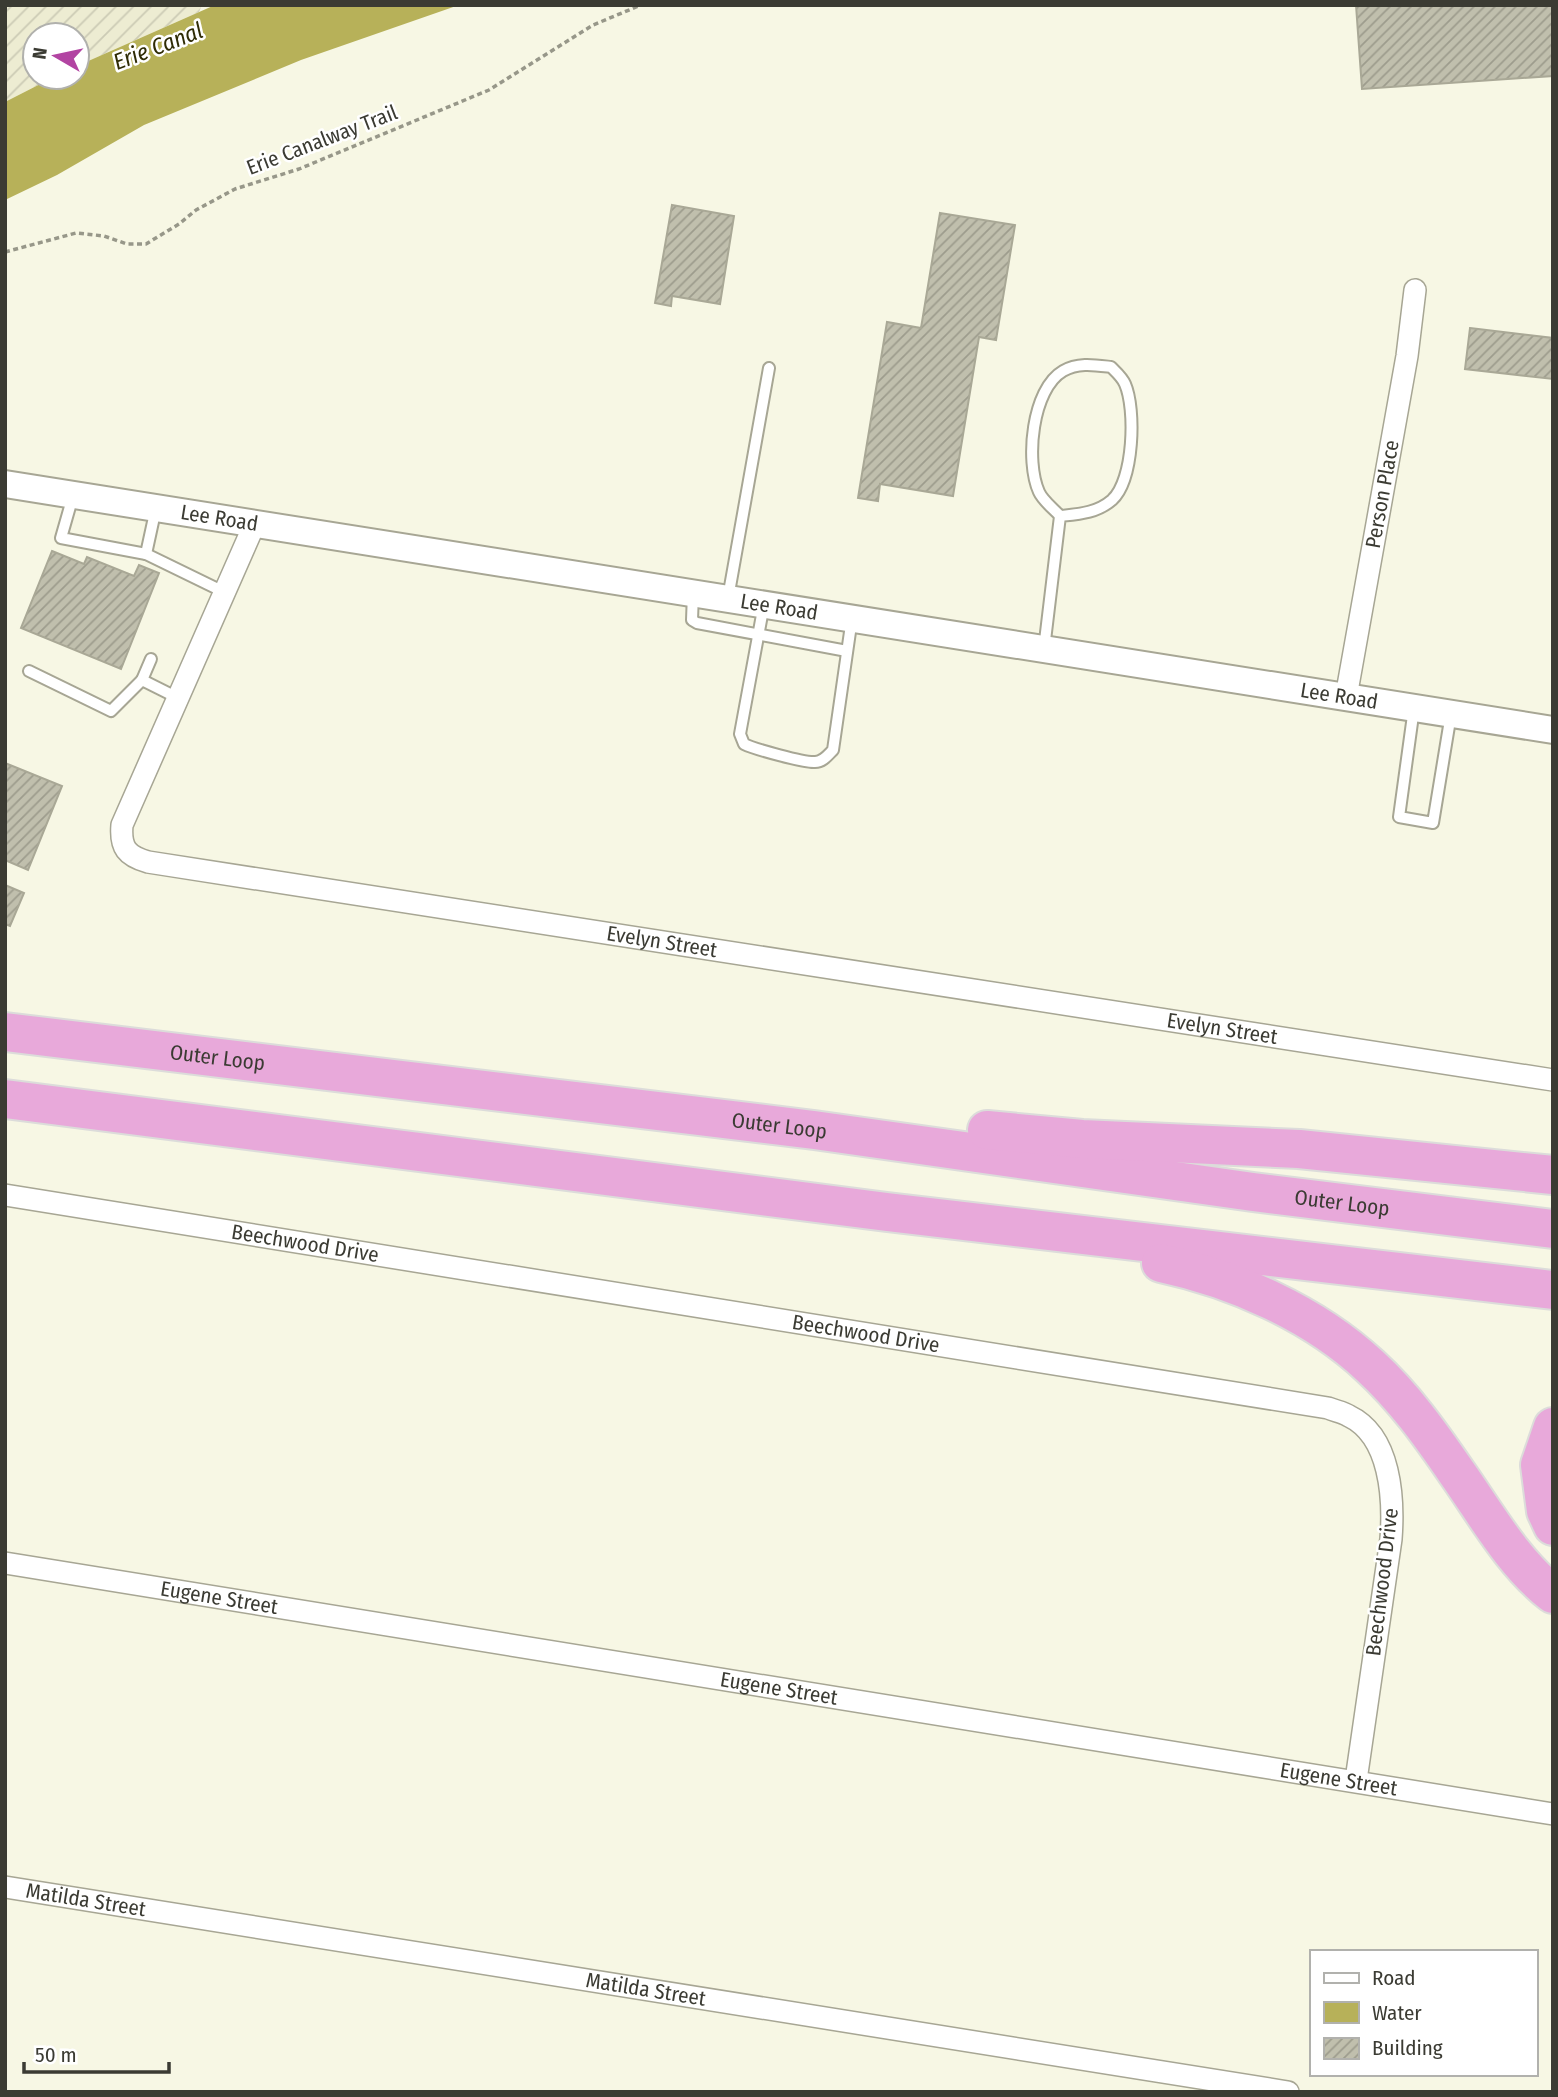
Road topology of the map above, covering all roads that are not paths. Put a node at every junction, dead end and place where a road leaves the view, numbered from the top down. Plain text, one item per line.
1 (1415, 290) dead end
2 (769, 368) dead end
3 (5, 484) edge
4 (74, 495) junction
5 (157, 507) junction
6 (1060, 516) junction
7 (254, 523) junction
8 (146, 554) junction
9 (224, 592) junction
10 (693, 593) junction
11 (728, 598) junction
12 (764, 604) junction
13 (852, 618) junction
14 (758, 636) junction
15 (1044, 649) junction
16 (847, 651) junction
17 (152, 659) dead end
18 (29, 671) dead end
19 (142, 680) junction
20 (1346, 697) junction
21 (178, 698) junction
22 (1414, 708) junction
23 (1451, 714) junction
24 (1553, 730) edge
25 (5, 1032) edge
26 (1553, 1080) edge
27 (5, 1099) edge
28 (814, 1130) junction
29 (1553, 1175) edge
30 (5, 1195) edge
31 (887, 1212) junction
32 (1553, 1229) edge
33 (1553, 1290) edge
34 (1553, 1427) edge
35 (1553, 1526) edge
36 (5, 1563) edge
37 (1553, 1594) edge
38 (1356, 1780) junction
39 (1553, 1814) edge
40 (5, 1887) edge
41 (1289, 2092) edge

1 - 20 street, Person Place
2 - 11 lane
3 - 4 street, Lee Road
4 - 5 street, Lee Road
4 - 8 lane
5 - 7 street, Lee Road
5 - 8 lane
6 - 6 lane
6 - 15 lane
7 - 9 street, Evelyn Street
7 - 10 street, Lee Road
8 - 9 lane
9 - 21 street, Evelyn Street
10 - 11 street, Lee Road
10 - 14 lane
11 - 12 street, Lee Road
12 - 13 street, Lee Road
12 - 14 lane
13 - 15 street, Lee Road
13 - 16 lane
14 - 16 lane
14 - 16 lane
15 - 20 street, Lee Road
17 - 19 lane
18 - 19 lane
19 - 21 lane
20 - 22 street, Lee Road
21 - 26 street, Evelyn Street
22 - 23 street, Lee Road
22 - 23 lane
23 - 24 street, Lee Road
25 - 28 highway, Outer Loop
27 - 31 highway
28 - 29 highway
28 - 32 highway, Outer Loop
30 - 38 street, Beechwood Drive
31 - 33 highway
31 - 37 highway
34 - 35 highway
36 - 38 street, Eugene Street
38 - 39 street, Eugene Street
40 - 41 street, Matilda Street

